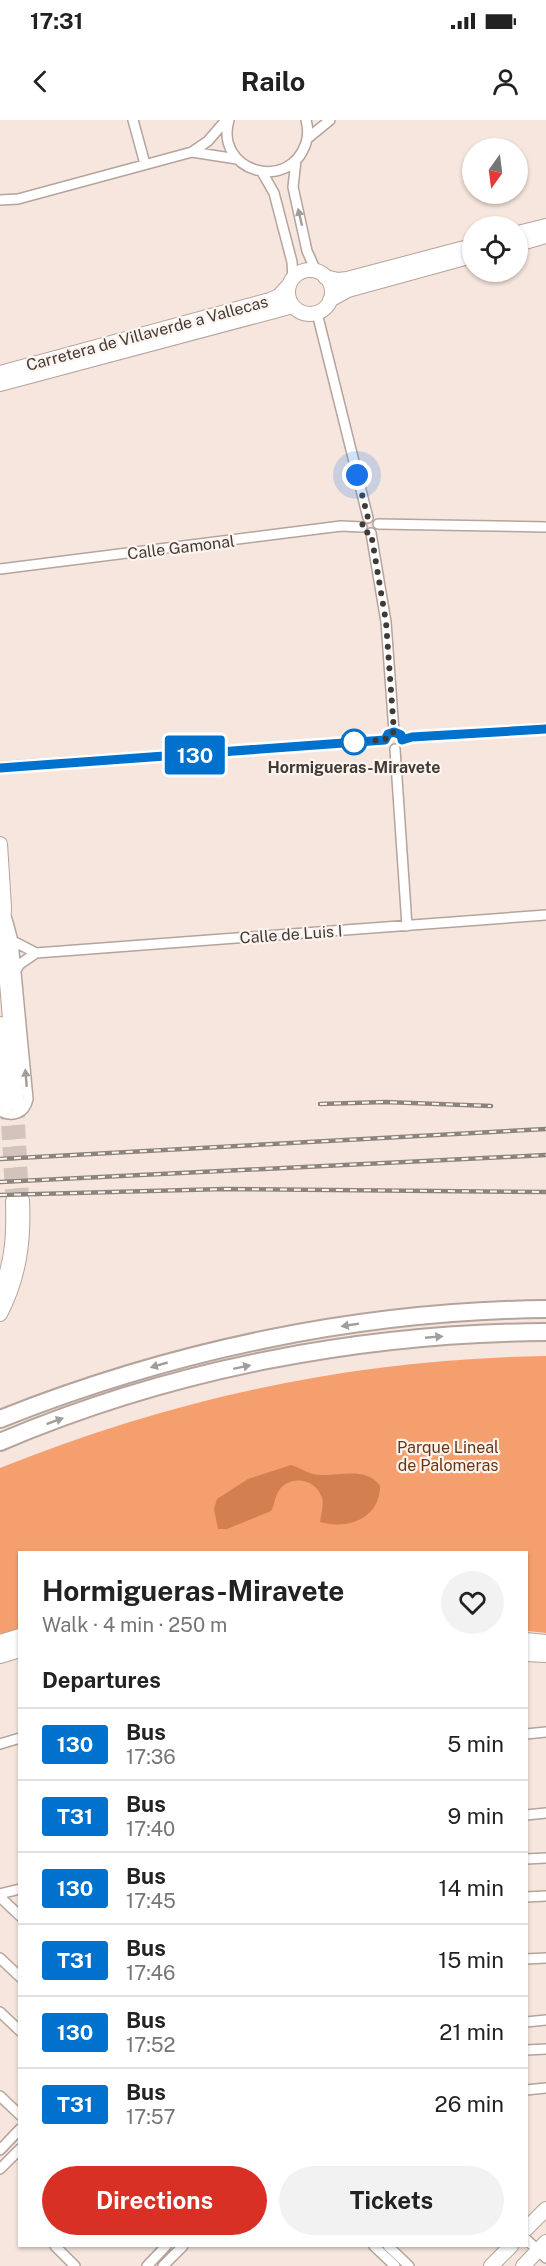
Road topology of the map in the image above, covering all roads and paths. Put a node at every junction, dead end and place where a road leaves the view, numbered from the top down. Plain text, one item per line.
1 (133, 120) edge
2 (227, 120) edge
3 (306, 120) edge
4 (330, 120) edge
5 (308, 138) junction
6 (192, 152) junction
7 (237, 159) junction
8 (296, 160) junction
9 (144, 164) junction
10 (262, 172) junction
11 (0, 201) edge
12 (546, 226) edge
13 (528, 230) edge
14 (546, 237) edge
15 (528, 242) edge
16 (462, 249) edge
17 (462, 259) edge
18 (321, 274) junction
19 (291, 282) junction
20 (330, 300) junction
21 (293, 306) junction
22 (317, 313) junction
23 (0, 373) edge
24 (0, 384) edge
25 (368, 518) junction
26 (378, 524) junction
27 (362, 527) junction
28 (546, 527) edge
29 (371, 533) junction
30 (0, 569) edge
31 (546, 729) edge
32 (394, 732) junction
33 (385, 740) junction
34 (402, 740) junction
35 (395, 749) junction
36 (0, 768) edge
37 (0, 844) edge
38 (4, 907) junction
39 (546, 915) edge
40 (407, 926) junction
41 (13, 942) junction
42 (36, 953) junction
43 (16, 970) junction
44 (0, 1024) edge
45 (8, 1106) edge
46 (0, 1291) edge
47 (546, 1309) edge
48 (0, 1314) edge
49 (546, 1332) edge
50 (0, 1419) edge
51 (0, 1442) edge
52 (18, 1637) edge
53 (528, 1640) edge
54 (0, 1642) edge
55 (546, 1642) edge
56 (18, 1651) edge
57 (528, 1654) edge
58 (546, 1655) edge
59 (0, 1656) edge
60 (546, 1732) edge
61 (528, 1734) edge
62 (18, 1739) edge
63 (0, 1744) edge
64 (546, 1813) edge
65 (528, 1815) edge
66 (546, 1858) edge
67 (528, 1859) edge
68 (18, 1890) edge
69 (0, 1895) edge
70 (546, 1896) edge
71 (528, 1897) edge
72 (18, 1914) edge
73 (0, 1958) edge
74 (546, 1958) edge
75 (528, 1959) edge
76 (18, 1975) edge
77 (0, 2012) edge
78 (546, 2020) edge
79 (528, 2022) edge
80 (18, 2029) edge
81 (546, 2049) edge
82 (528, 2050) edge
83 (546, 2088) edge
84 (528, 2090) edge
85 (0, 2097) edge
86 (18, 2113) edge
87 (18, 2131) edge
88 (0, 2150) edge
89 (18, 2151) edge
90 (0, 2169) edge
91 (546, 2209) edge
92 (528, 2227) edge
93 (528, 2240) edge
94 (56, 2247) edge
95 (165, 2247) edge
96 (182, 2247) edge
97 (375, 2247) edge
98 (389, 2247) edge
99 (510, 2247) edge
100 (543, 2250) edge
101 (75, 2266) edge
102 (147, 2266) edge
103 (164, 2266) edge
104 (395, 2266) edge
105 (409, 2266) edge
106 (491, 2266) edge
107 (523, 2266) edge

1 - 9 street
2 - 6 street
2 - 7 street
3 - 5 street
4 - 5 street
5 - 8 street
6 - 7 street
6 - 9 street
7 - 10 street
8 - 10 street
18 -> 8 street
9 - 11 street
10 - 19 street
12 - 13 main road
14 - 15 main road
16 - 18 main road
17 - 20 main road
18 - 19 main road
18 - 20 main road
19 - 21 main road
19 - 23 main road, Carretera de Villaverde a Vallecas
20 - 22 main road
21 - 22 main road
21 - 24 main road, Carretera de Villaverde a Vallecas
22 - 25 street
25 - 26 street
25 - 27 street
26 - 28 street
26 - 29 street
27 - 29 street
27 - 30 street, Calle Gamonal
29 - 32 street
31 - 34 street
32 - 33 street
32 - 34 street
33 - 35 street
33 - 36 street
34 - 35 street
35 - 40 street
37 - 38 main road
38 - 41 street
38 - 45 main road
39 - 40 street, Calle de Luis I
40 - 42 street, Calle de Luis I
41 - 42 street, Calle de Luis I
41 - 43 street
42 - 43 street
45 -> 43 street
44 - 45 main road
46 - 48 main road
47 -> 50 highway
51 -> 49 highway
52 - 54 main road
53 - 55 main road
56 - 59 main road
57 - 58 main road
60 - 61 street
62 - 63 street
64 - 65 street
66 - 67 street
68 - 69 street
69 - 72 street
70 - 71 street
73 - 76 street
74 - 75 street
77 - 80 street
78 - 79 street
81 - 82 street
83 - 84 street
85 - 86 street
87 - 88 street
89 - 90 street
91 - 92 main road
93 - 100 street
94 - 101 street
95 - 102 street
96 - 103 street
97 - 104 street
98 - 105 street
99 - 106 main road
100 - 107 main road

